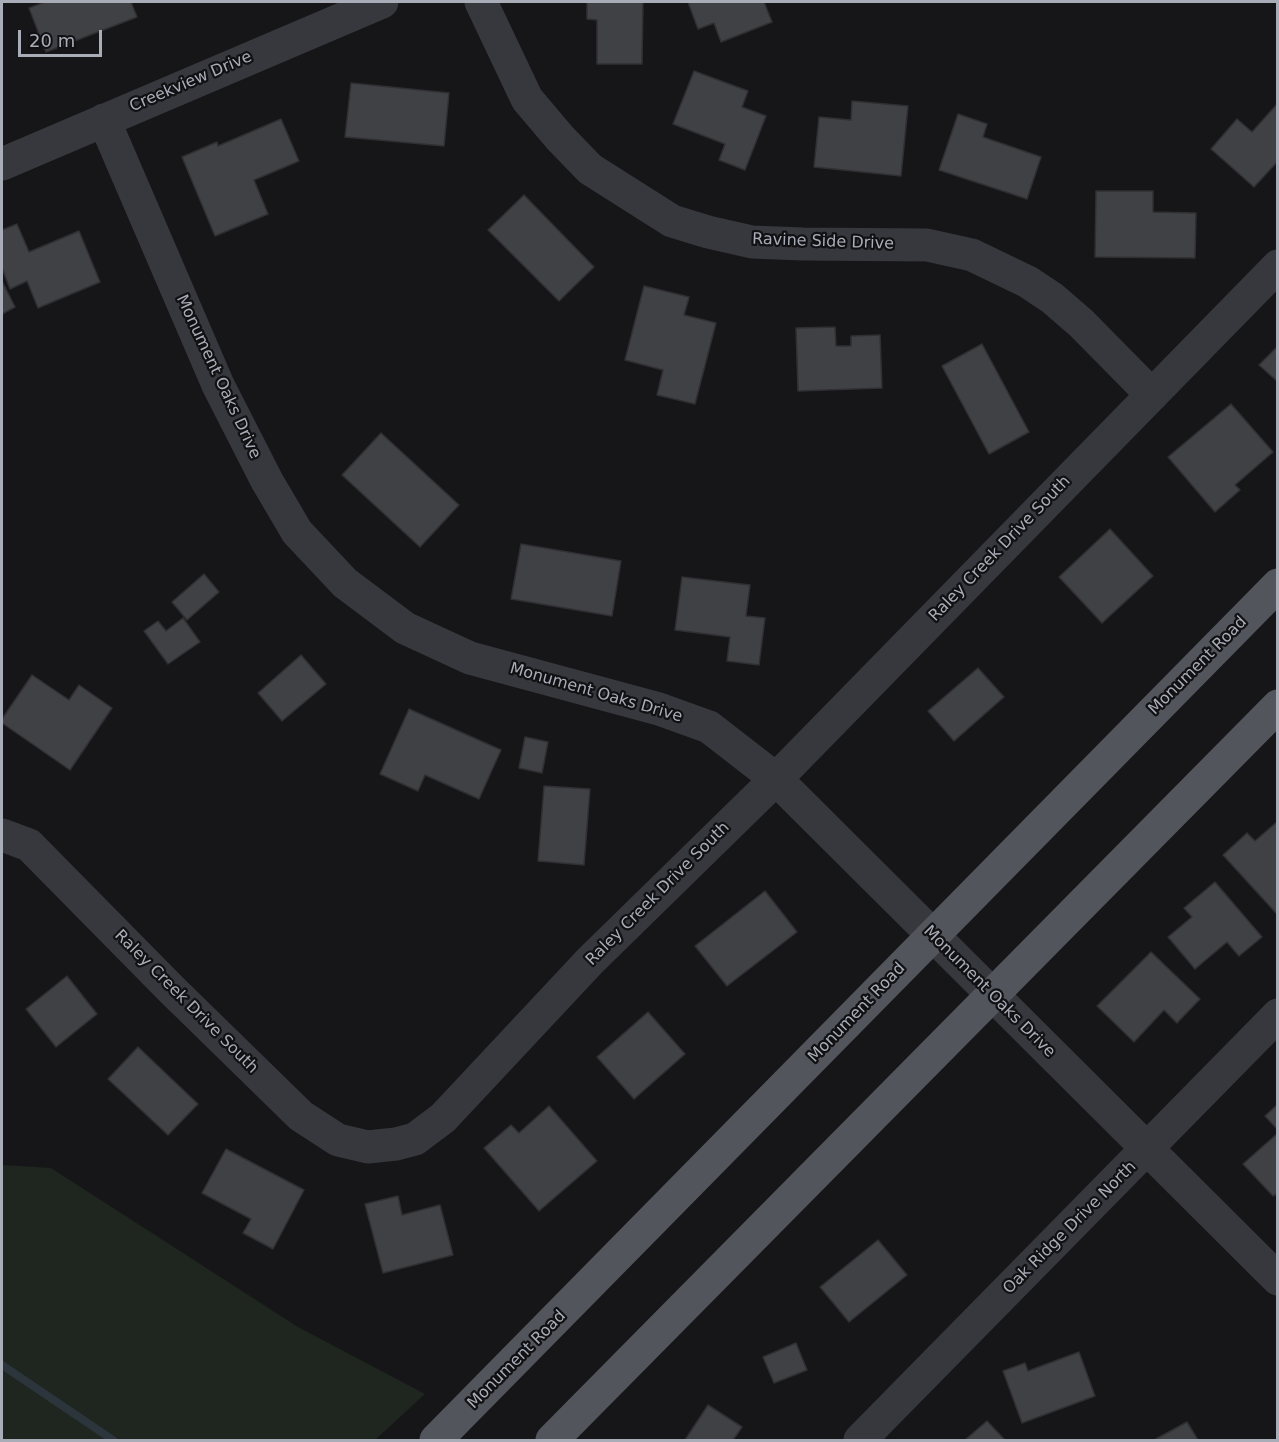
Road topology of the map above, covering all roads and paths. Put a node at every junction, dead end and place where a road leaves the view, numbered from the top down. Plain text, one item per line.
1 (381, 2) edge
2 (481, 2) edge
3 (104, 120) junction
4 (2, 164) edge
5 (1278, 266) edge
6 (1152, 394) junction
7 (1278, 585) edge
8 (1278, 706) edge
9 (776, 779) junction
10 (2, 835) edge
11 (932, 936) junction
12 (992, 996) junction
13 (1278, 1015) edge
14 (1147, 1150) junction
15 (1278, 1279) edge
16 (436, 1440) edge
17 (552, 1440) edge
18 (860, 1440) edge

1 - 3 street, Creekview Drive
2 - 6 street, Ravine Side Drive
3 - 4 street, Creekview Drive
3 - 9 street, Monument Oaks Drive
5 - 6 street, Raley Creek Drive South
6 - 9 street, Raley Creek Drive South
7 - 11 main road, Monument Road
8 - 12 main road
9 - 10 street, Raley Creek Drive South
9 - 11 street, Monument Oaks Drive
11 - 12 street, Monument Oaks Drive
11 - 16 main road, Monument Road
12 - 14 street, Monument Oaks Drive
12 - 17 main road
13 - 14 street, Oak Ridge Drive North
14 - 15 street, Monument Oaks Drive
14 - 18 street, Oak Ridge Drive North

